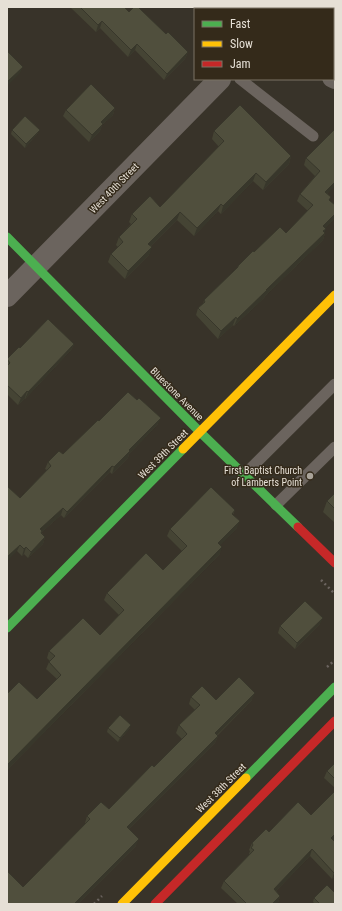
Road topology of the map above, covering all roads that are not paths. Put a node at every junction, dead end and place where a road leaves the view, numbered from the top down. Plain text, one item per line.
1 (219, 80) edge
2 (241, 80) edge
3 (313, 136) dead end
4 (7, 237) edge
5 (37, 266) junction
6 (7, 296) edge
7 (335, 296) edge
8 (335, 384) edge
9 (200, 432) junction
10 (335, 447) edge
11 (244, 475) junction
12 (276, 506) junction
13 (335, 563) edge
14 (7, 628) edge
15 (335, 687) edge
16 (335, 721) edge
17 (122, 904) edge
18 (155, 904) edge

1 - 5 street, West 40th Street
2 - 3 lane
4 - 5 street, Bluestone Avenue
5 - 6 street, West 40th Street
5 - 9 street, Bluestone Avenue
7 - 9 street, West 39th Street
8 - 11 lane
9 - 11 street, Bluestone Avenue
9 - 14 street, West 39th Street
10 - 12 lane
11 - 12 street, Bluestone Avenue
12 - 13 street, Bluestone Avenue
15 - 17 street, West 38th Street
16 - 18 street

